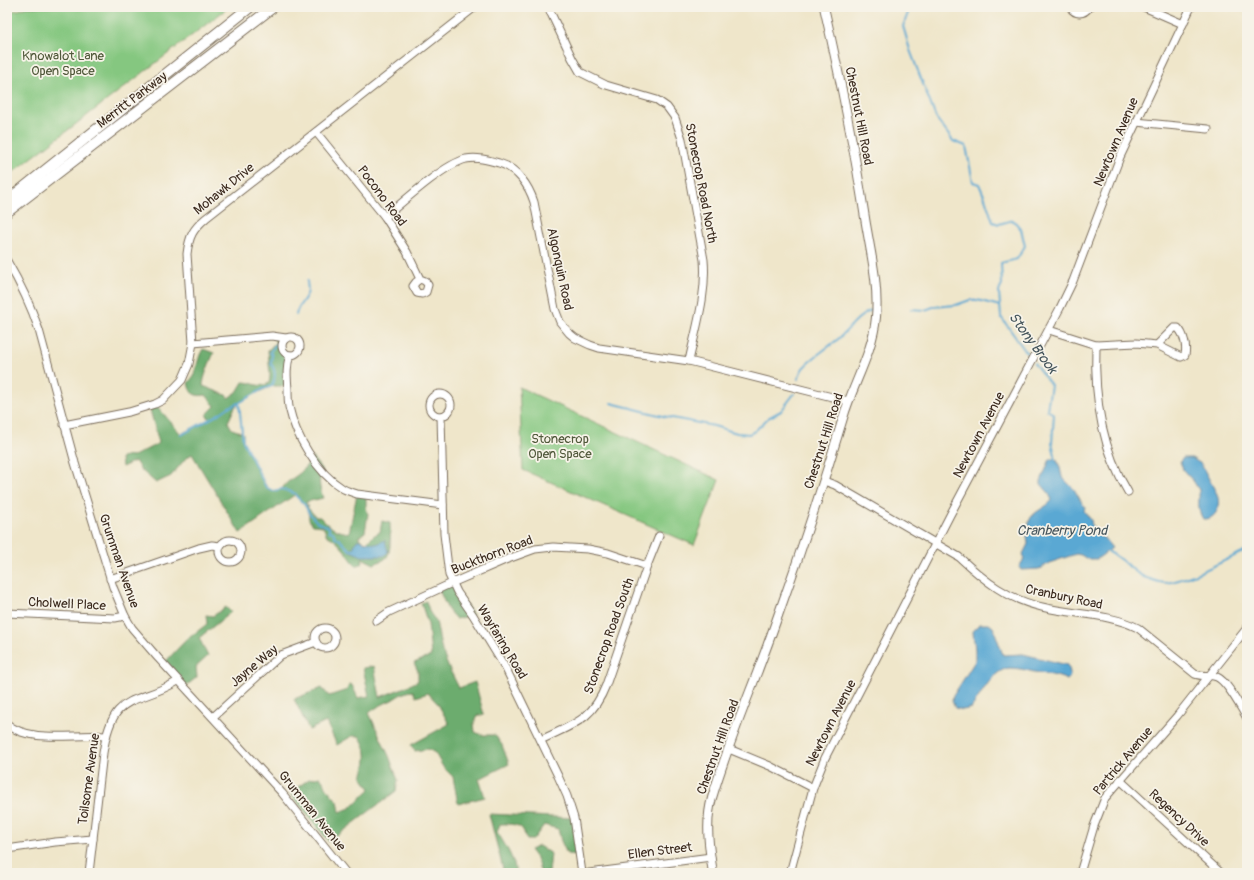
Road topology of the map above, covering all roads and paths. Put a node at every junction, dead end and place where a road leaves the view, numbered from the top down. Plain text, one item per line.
1 (250, 7) edge
2 (273, 7) edge
3 (475, 7) edge
4 (548, 7) edge
5 (824, 7) edge
6 (1070, 7) edge
7 (1089, 7) edge
8 (1144, 7) edge
9 (1191, 7) edge
10 (1183, 24) junction
11 (1136, 122) junction
12 (1208, 129) dead end
13 (316, 132) junction
14 (7, 201) edge
15 (7, 212) edge
16 (384, 217) junction
17 (7, 261) edge
18 (420, 279) dead end
19 (1049, 330) junction
20 (286, 338) junction
21 (193, 343) junction
22 (1157, 345) junction
23 (1096, 346) junction
24 (290, 355) junction
25 (689, 361) junction
26 (848, 401) junction
27 (441, 416) dead end
28 (64, 425) junction
29 (824, 481) junction
30 (1128, 492) dead end
31 (443, 505) junction
32 (659, 536) dead end
33 (936, 544) junction
34 (220, 546) dead end
35 (647, 566) junction
36 (110, 580) junction
37 (452, 583) junction
38 (7, 613) edge
39 (125, 616) junction
40 (376, 621) dead end
41 (1247, 628) edge
42 (316, 642) dead end
43 (1208, 676) junction
44 (178, 681) junction
45 (213, 717) junction
46 (1247, 718) edge
47 (7, 724) edge
48 (106, 736) junction
49 (541, 740) junction
50 (729, 749) junction
51 (1120, 780) junction
52 (813, 788) junction
53 (92, 839) junction
54 (7, 849) edge
55 (711, 856) junction
56 (89, 873) edge
57 (346, 873) edge
58 (582, 873) edge
59 (589, 873) edge
60 (713, 873) edge
61 (790, 873) edge
62 (1080, 873) edge
63 (1222, 873) edge

1 - 14 highway, Merritt Parkway
2 - 15 highway, Merritt Parkway
3 - 13 street, Mohawk Drive
4 - 25 street, Stonecrop Road North
5 - 26 main road, Chestnut Hill Road
6 - 7 street
8 - 10 street
9 - 10 street, Newtown Avenue
10 - 11 street, Newtown Avenue
11 - 12 street
11 - 19 street, Newtown Avenue
13 - 16 street, Pocono Road
13 - 21 street, Mohawk Drive
16 - 18 street, Pocono Road
16 - 25 street, Algonquin Road
17 - 28 street, Grumman Avenue
19 - 23 street
19 - 33 street, Newtown Avenue
20 - 21 street
20 - 24 street
20 - 24 street
21 - 28 street, Mohawk Drive
22 - 22 street
22 - 23 street
23 - 30 street
24 - 31 street
25 - 26 street, Algonquin Road
26 - 29 main road, Chestnut Hill Road
27 - 31 street, Wayfaring Road
28 - 36 street, Grumman Avenue
29 - 33 street, Cranbury Road
29 - 50 main road, Chestnut Hill Road
31 - 37 street, Wayfaring Road
32 - 35 street, Stonecrop Road South
33 - 43 street, Cranbury Road
33 - 52 street, Newtown Avenue
34 - 36 street
35 - 37 street, Buckthorn Road
35 - 49 street, Stonecrop Road South
36 - 39 street, Grumman Avenue
37 - 40 street, Buckthorn Road
37 - 49 street, Wayfaring Road
38 - 39 street, Cholwell Place
39 - 44 street, Grumman Avenue
41 - 43 street, Partrick Avenue
42 - 45 street, Jayne Way
43 - 46 street, Cranbury Road
43 - 51 street, Partrick Avenue
44 - 45 street, Grumman Avenue
44 - 48 street, Toilsome Avenue
45 - 57 street, Grumman Avenue
47 - 48 street
48 - 53 street, Toilsome Avenue
49 - 58 street, Wayfaring Road
50 - 52 street
50 - 55 main road, Chestnut Hill Road
51 - 62 street, Partrick Avenue
51 - 63 street, Regency Drive
52 - 61 street, Newtown Avenue
53 - 54 street
53 - 56 street, Toilsome Avenue
55 - 59 street, Ellen Street
55 - 60 main road, Chestnut Hill Road

